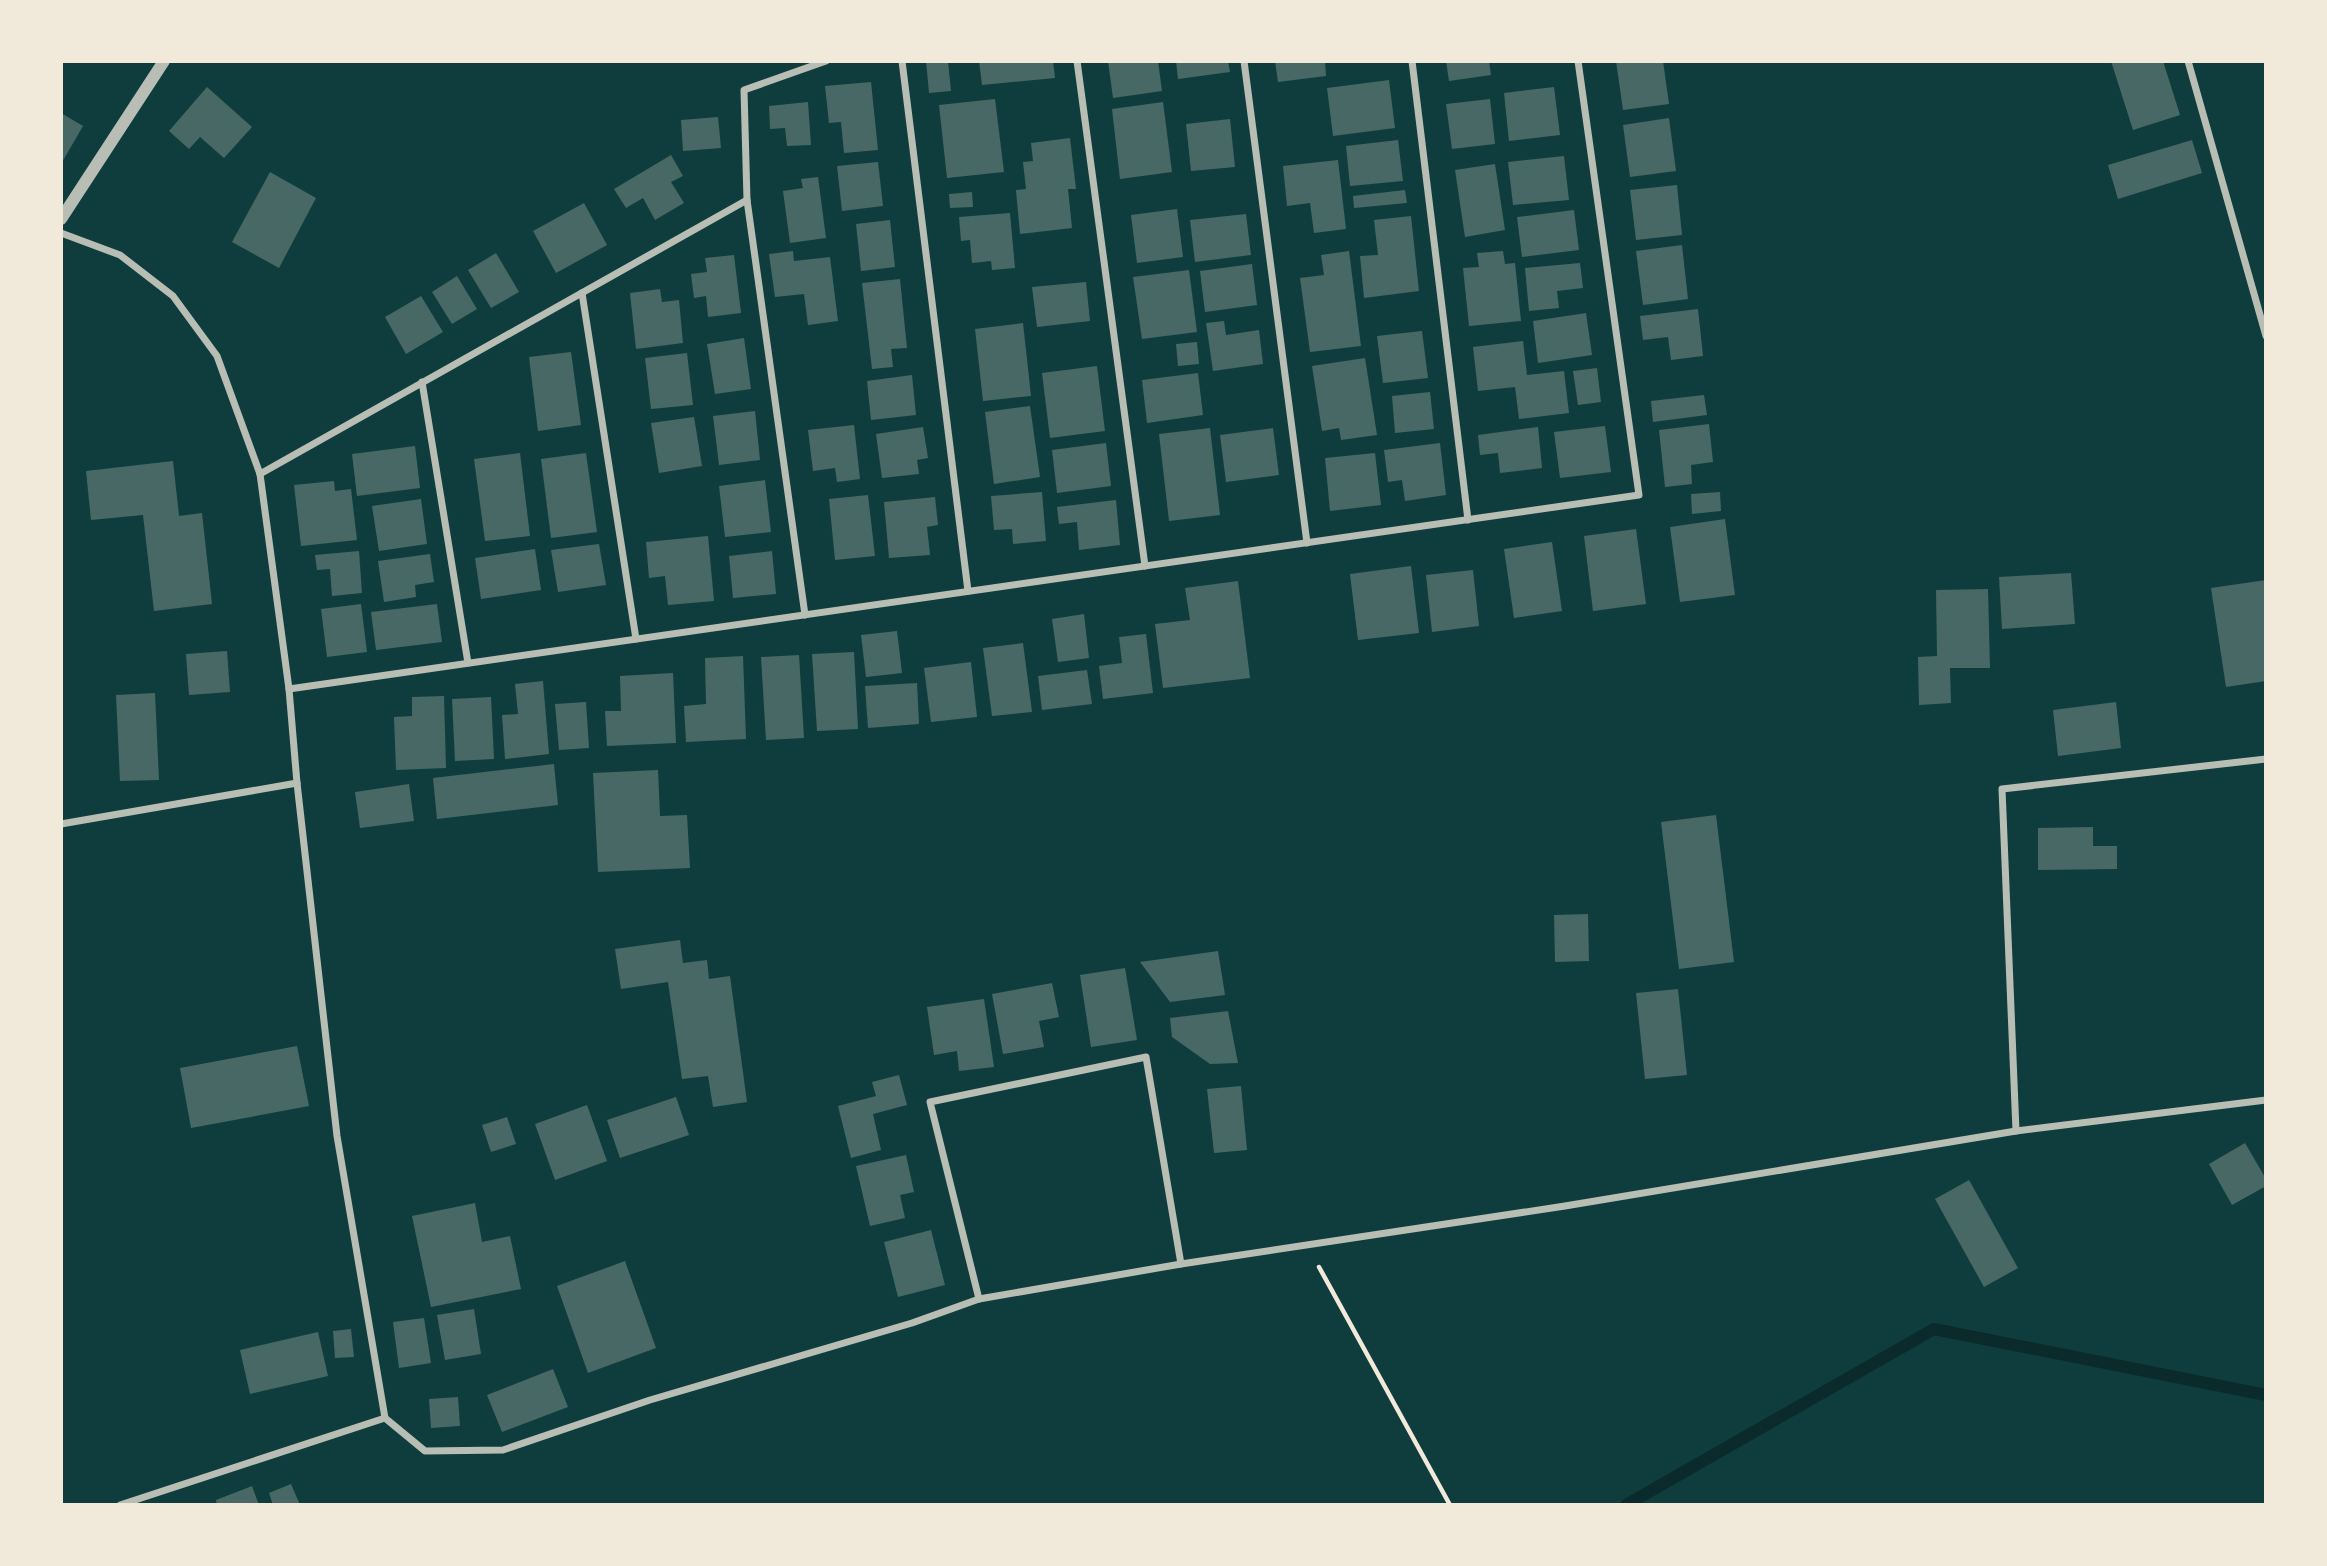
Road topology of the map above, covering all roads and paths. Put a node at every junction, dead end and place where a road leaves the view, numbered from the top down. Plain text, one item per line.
1 (164, 61) edge
2 (826, 61) edge
3 (902, 61) edge
4 (1077, 61) edge
5 (1244, 61) edge
6 (1412, 61) edge
7 (1578, 61) edge
8 (2188, 61) edge
9 (747, 200) junction
10 (61, 219) edge
11 (61, 233) edge
12 (582, 293) junction
13 (2266, 336) edge
14 (422, 382) junction
15 (260, 474) junction
16 (1468, 520) junction
17 (1307, 543) junction
18 (1145, 566) junction
19 (968, 591) junction
20 (805, 615) junction
21 (636, 639) junction
22 (468, 663) junction
23 (289, 688) junction
24 (2266, 759) edge
25 (296, 783) junction
26 (61, 824) edge
27 (2266, 1100) edge
28 (2016, 1132) junction
29 (1307, 1245) junction
30 (1181, 1264) junction
31 (979, 1298) junction
32 (385, 1418) junction
33 (120, 1505) edge
34 (1450, 1505) edge

1 - 10 street
2 - 9 street
3 - 19 street
4 - 18 street
5 - 17 street
6 - 16 street
7 - 16 street
8 - 13 street
9 - 12 street
9 - 20 street
11 - 15 street
12 - 14 street
12 - 21 street
14 - 15 street
14 - 22 street
15 - 23 street
16 - 17 street
17 - 18 street
18 - 19 street
19 - 20 street
20 - 21 street
21 - 22 street
22 - 23 street
23 - 25 street
24 - 28 street
25 - 26 street
25 - 32 street
27 - 28 street
28 - 29 street
29 - 30 street
29 - 34 path
30 - 31 street
30 - 31 street
31 - 32 street
32 - 33 street

